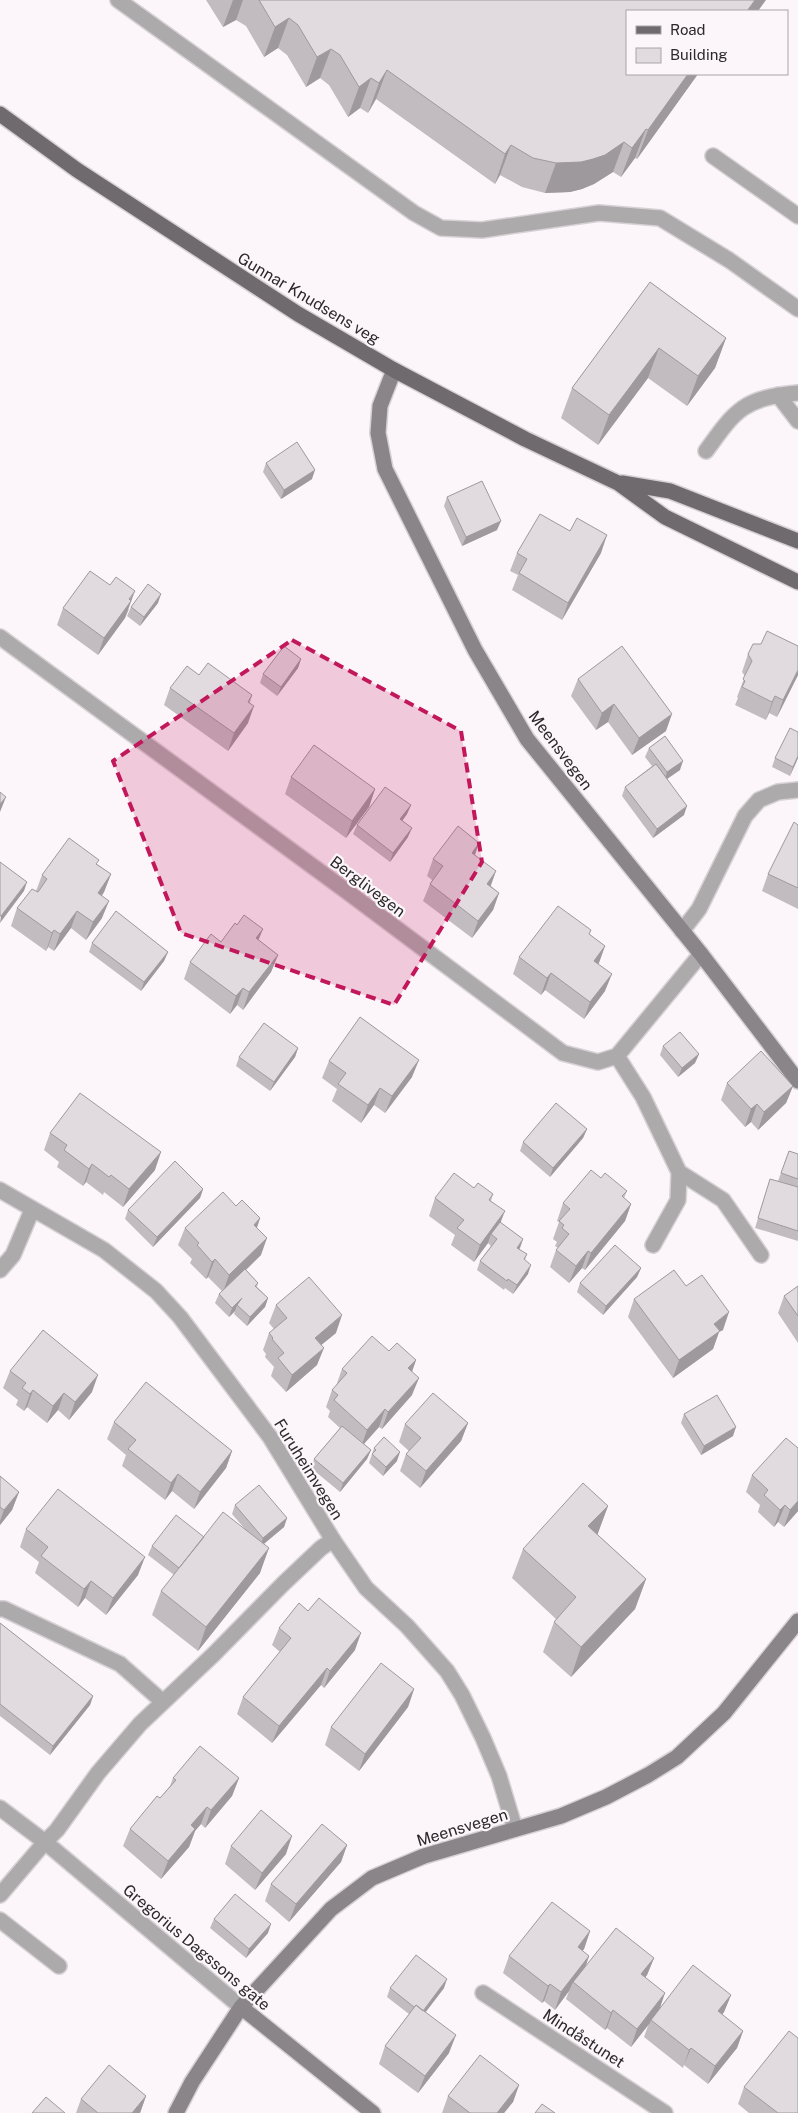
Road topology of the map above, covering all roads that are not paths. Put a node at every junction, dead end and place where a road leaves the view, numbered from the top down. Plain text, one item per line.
1 (118, 0) edge
2 (0, 114) edge
3 (713, 156) dead end
4 (798, 216) edge
5 (798, 308) edge
6 (394, 370) junction
7 (798, 393) edge
8 (778, 395) junction
9 (798, 421) edge
10 (706, 451) dead end
11 (618, 482) junction
12 (798, 541) edge
13 (798, 582) edge
14 (0, 637) edge
15 (798, 790) edge
16 (682, 931) junction
17 (701, 954) junction
18 (617, 1056) junction
19 (798, 1081) edge
20 (679, 1172) junction
21 (0, 1190) edge
22 (32, 1210) junction
23 (653, 1246) dead end
24 (761, 1255) dead end
25 (0, 1270) edge
26 (333, 1540) junction
27 (0, 1609) edge
28 (798, 1621) edge
29 (163, 1702) junction
30 (0, 1808) edge
31 (515, 1829) junction
32 (45, 1842) junction
33 (1, 1893) edge
34 (0, 1920) edge
35 (59, 1966) dead end
36 (483, 1993) dead end
37 (241, 2007) junction
38 (176, 2113) edge
39 (373, 2113) edge
40 (665, 2113) edge

1 - 5 street
2 - 6 main road, Gunnar Knudsens veg
3 - 4 street
6 - 11 main road, Gunnar Knudsens veg
6 - 16 street, Meensvegen
7 - 8 street
8 - 9 street
8 - 10 street
11 - 12 main road, Gunnar Knudsens veg
11 - 13 main road, Gunnar Knudsens veg
14 - 18 street, Berglivegen
15 - 16 street
16 - 17 street, Meensvegen
17 - 18 street
17 - 19 street, Meensvegen
18 - 20 street
20 - 23 street
20 - 24 street
21 - 22 street, Furuheimvegen
22 - 25 street
22 - 26 street, Furuheimvegen
26 - 29 street
26 - 31 street, Furuheimvegen
27 - 29 street
28 - 31 street, Meensvegen
29 - 32 street
30 - 32 street, Gregorius Dagssons gate
31 - 37 street, Meensvegen
32 - 33 street
32 - 37 street, Gregorius Dagssons gate
34 - 35 street
36 - 40 street, Mindåstunet
37 - 38 street, Meensvegen
37 - 39 street, Gregorius Dagssons gate

